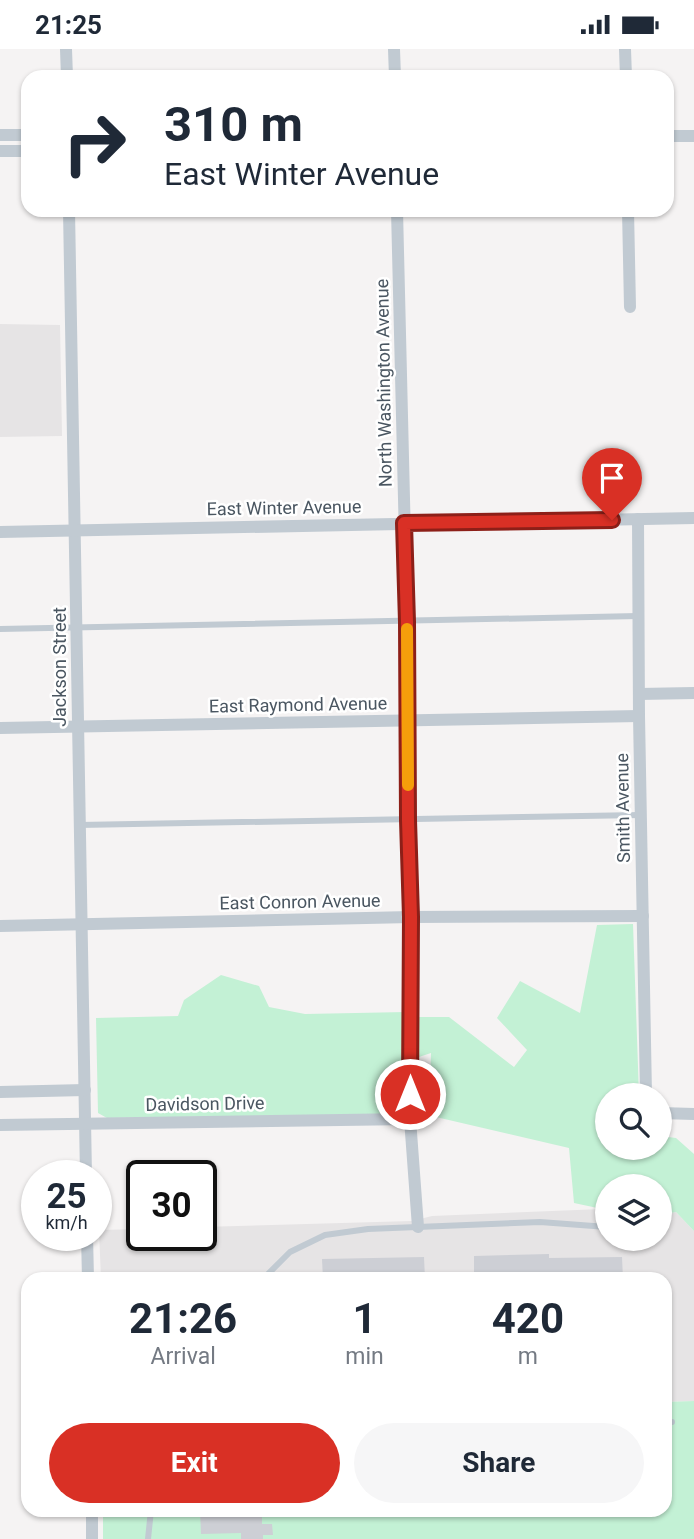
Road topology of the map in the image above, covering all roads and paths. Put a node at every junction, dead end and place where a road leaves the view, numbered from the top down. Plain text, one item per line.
1 (66, 49) edge
2 (394, 49) edge
3 (625, 49) edge
4 (66, 70) edge
5 (394, 70) edge
6 (626, 70) edge
7 (0, 135) edge
8 (21, 135) edge
9 (694, 136) edge
10 (674, 137) edge
11 (0, 151) edge
12 (21, 151) edge
13 (69, 217) edge
14 (397, 217) edge
15 (628, 217) edge
16 (630, 307) dead end
17 (694, 518) edge
18 (638, 519) junction
19 (404, 523) junction
20 (75, 530) junction
21 (0, 532) edge
22 (638, 616) junction
23 (407, 622) junction
24 (78, 626) junction
25 (0, 629) edge
26 (694, 693) edge
27 (639, 694) junction
28 (639, 716) junction
29 (408, 721) junction
30 (78, 726) junction
31 (0, 728) edge
32 (641, 815) junction
33 (408, 820) junction
34 (79, 825) junction
35 (643, 916) junction
36 (411, 917) junction
37 (81, 925) junction
38 (0, 926) edge
39 (646, 1083) edge
40 (85, 1090) junction
41 (0, 1092) edge
42 (672, 1113) edge
43 (694, 1114) edge
44 (410, 1119) junction
45 (85, 1123) junction
46 (0, 1125) edge
47 (86, 1160) edge
48 (595, 1226) edge
49 (418, 1227) junction
50 (87, 1251) edge
51 (88, 1272) edge
52 (269, 1272) edge
53 (92, 1517) edge
54 (150, 1517) edge
55 (92, 1539) edge
56 (148, 1539) edge

1 - 4 street
2 - 5 street
3 - 6 street
7 - 8 street
9 - 10 street
11 - 12 street
13 - 20 street, Jackson Street
14 - 19 street, North Washington Avenue
15 - 16 street
17 - 18 street, East Winter Avenue
18 - 19 street, East Winter Avenue
18 - 22 street, Smith Avenue
19 - 20 street, East Winter Avenue
19 - 23 street, North Washington Avenue
20 - 21 street, East Winter Avenue
20 - 24 street, Jackson Street
22 - 23 lane
22 - 27 street, Smith Avenue
23 - 24 lane
23 - 29 street, North Washington Avenue
24 - 25 lane
24 - 30 street, Jackson Street
26 - 27 street
27 - 28 street, Smith Avenue
28 - 29 street, East Raymond Avenue
28 - 32 street, Smith Avenue
29 - 30 street, East Raymond Avenue
29 - 33 street, North Washington Avenue
30 - 31 street, East Raymond Avenue
30 - 34 street, Jackson Street
32 - 33 lane
32 - 35 street, Smith Avenue
33 - 34 lane
33 - 36 street, North Washington Avenue
34 - 37 street, Jackson Street
35 - 36 street, East Conron Avenue
35 - 39 street, Smith Avenue
36 - 37 street, East Conron Avenue
36 - 44 street, North Washington Avenue
37 - 38 street, East Conron Avenue
37 - 40 street, Jackson Street
40 - 41 street
40 - 45 street, Jackson Street
42 - 43 street
44 - 45 street, Davidson Drive
44 - 49 street, North Washington Avenue
45 - 46 street, Davidson Drive
45 - 47 street, Jackson Street
48 - 49 lane
49 - 52 lane
50 - 51 street
53 - 55 street
54 - 56 lane

